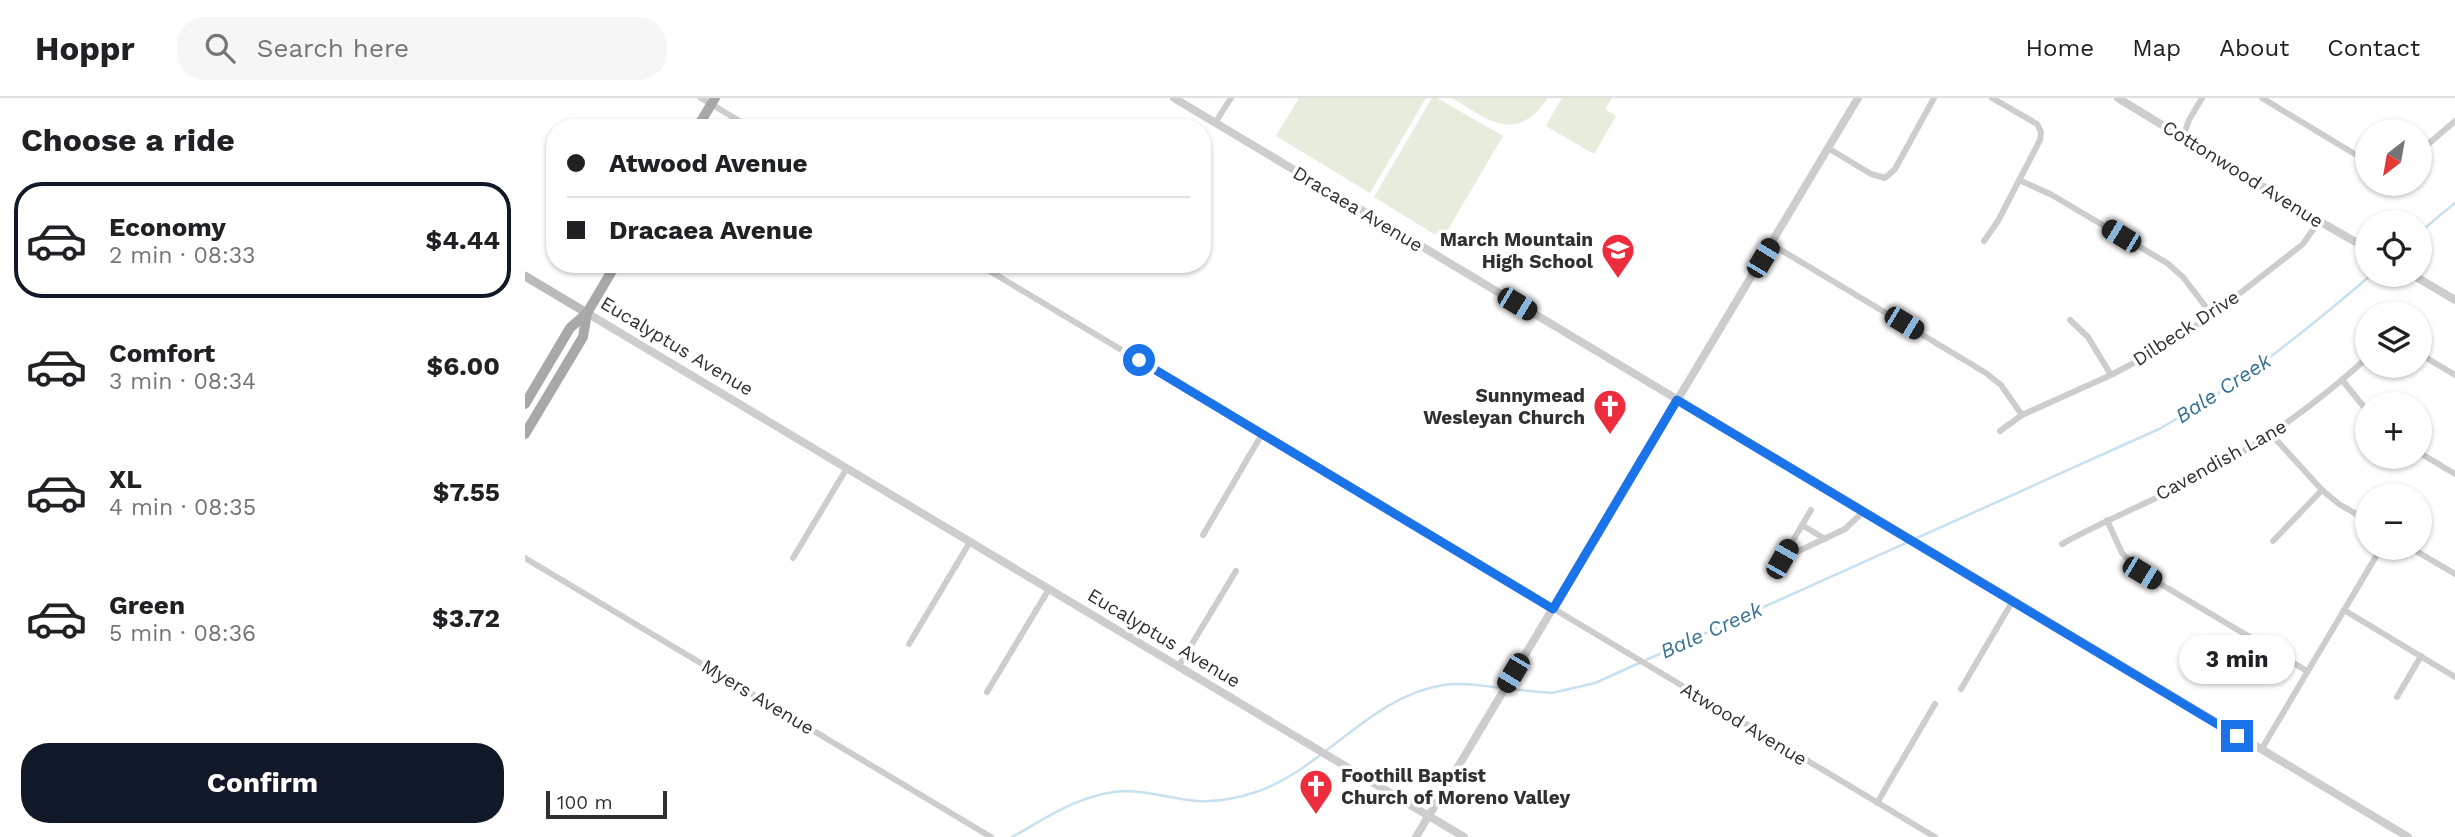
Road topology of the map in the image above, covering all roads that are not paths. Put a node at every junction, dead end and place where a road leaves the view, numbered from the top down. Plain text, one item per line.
1 (1174, 98) edge
2 (1231, 98) edge
3 (1858, 98) edge
4 (1934, 98) edge
5 (1993, 98) edge
6 (2118, 98) edge
7 (2202, 98) edge
8 (2262, 98) edge
9 (709, 100) edge
10 (701, 119) edge
11 (738, 119) edge
12 (1208, 119) edge
13 (1211, 121) edge
14 (2455, 121) edge
15 (1215, 123) junction
16 (2183, 137) junction
17 (2433, 140) edge
18 (1828, 149) junction
19 (2355, 154) edge
20 (2019, 180) junction
21 (2319, 221) junction
22 (1984, 241) dead end
23 (2355, 241) edge
24 (1771, 244) junction
25 (611, 273) edge
26 (993, 273) edge
27 (525, 276) edge
28 (2432, 286) edge
29 (2455, 300) edge
30 (587, 313) junction
31 (2212, 316) junction
32 (2070, 320) dead end
33 (2432, 361) edge
34 (2355, 369) edge
35 (2111, 374) junction
36 (2455, 375) edge
37 (2343, 381) junction
38 (2355, 396) edge
39 (1677, 400) junction
40 (525, 404) edge
41 (2022, 415) junction
42 (2000, 431) dead end
43 (525, 434) edge
44 (1262, 434) junction
45 (2271, 434) junction
46 (2432, 460) edge
47 (847, 468) junction
48 (2455, 474) edge
49 (2322, 490) junction
50 (1811, 510) dead end
51 (1864, 511) junction
52 (2355, 513) edge
53 (2107, 520) junction
54 (1802, 525) junction
55 (1203, 535) dead end
56 (1825, 538) junction
57 (2273, 541) dead end
58 (970, 542) junction
59 (2062, 544) dead end
60 (525, 558) edge
61 (793, 558) dead end
62 (1782, 559) junction
63 (2374, 560) edge
64 (2431, 560) edge
65 (1236, 570) dead end
66 (1772, 574) dead end
67 (2455, 574) edge
68 (1049, 589) junction
69 (2012, 602) junction
70 (1553, 609) junction
71 (2344, 610) junction
72 (909, 644) dead end
73 (2421, 656) junction
74 (1178, 667) junction
75 (2307, 671) junction
76 (2455, 677) edge
77 (1961, 689) dead end
78 (987, 692) dead end
79 (2397, 697) dead end
80 (1935, 704) dead end
81 (2260, 750) junction
82 (1877, 803) junction
83 (1429, 816) junction
84 (989, 835) edge
85 (1416, 837) edge
86 (1464, 837) edge
87 (1935, 837) edge
88 (2408, 837) edge

1 - 12 street, Dracaea Avenue
2 - 15 street
3 - 18 street
4 - 18 street
5 - 20 street
6 - 16 street, Cottonwood Avenue
7 - 16 street
8 - 19 street
9 - 10 main road
9 - 11 street
13 - 15 street, Dracaea Avenue
14 - 17 street
15 - 39 street, Dracaea Avenue
16 - 21 street, Cottonwood Avenue
18 - 24 street
20 - 22 street
20 - 31 street
21 - 23 street, Cottonwood Avenue
21 - 31 street, Dilbeck Drive
24 - 39 street
24 - 41 street
25 - 30 main road
26 - 44 street, Atwood Avenue
27 - 30 main road, Eucalyptus Avenue
28 - 29 street
30 - 40 main road
30 - 43 main road
30 - 47 street, Eucalyptus Avenue
31 - 35 street, Dilbeck Drive
32 - 35 street
33 - 36 street
34 - 37 street, Cavendish Lane
35 - 41 street, Dilbeck Drive
37 - 38 street
37 - 45 street, Cavendish Lane
39 - 51 street, Dracaea Avenue
39 - 70 street
41 - 42 street, Dilbeck Drive
44 - 55 street
44 - 70 street, Atwood Avenue
45 - 49 street
45 - 53 street, Cavendish Lane
46 - 48 street
47 - 58 street, Eucalyptus Avenue
47 - 61 street
49 - 52 street
49 - 57 street
50 - 54 street
51 - 56 street
51 - 69 street, Dracaea Avenue
53 - 59 street, Cavendish Lane
53 - 75 street
54 - 56 street
54 - 62 street
56 - 62 street
58 - 68 street, Eucalyptus Avenue
58 - 72 street
60 - 84 street, Myers Avenue
62 - 66 street
63 - 71 street
64 - 67 street
65 - 74 street
68 - 74 street, Eucalyptus Avenue
68 - 78 street
69 - 77 street
69 - 81 street, Dracaea Avenue
70 - 82 street, Atwood Avenue
70 - 83 street
71 - 73 street
71 - 75 street
73 - 76 street
73 - 79 street
74 - 83 street, Eucalyptus Avenue
75 - 81 street
80 - 82 street
81 - 88 street, Dracaea Avenue
82 - 87 street, Atwood Avenue
83 - 85 street
83 - 86 street, Eucalyptus Avenue

